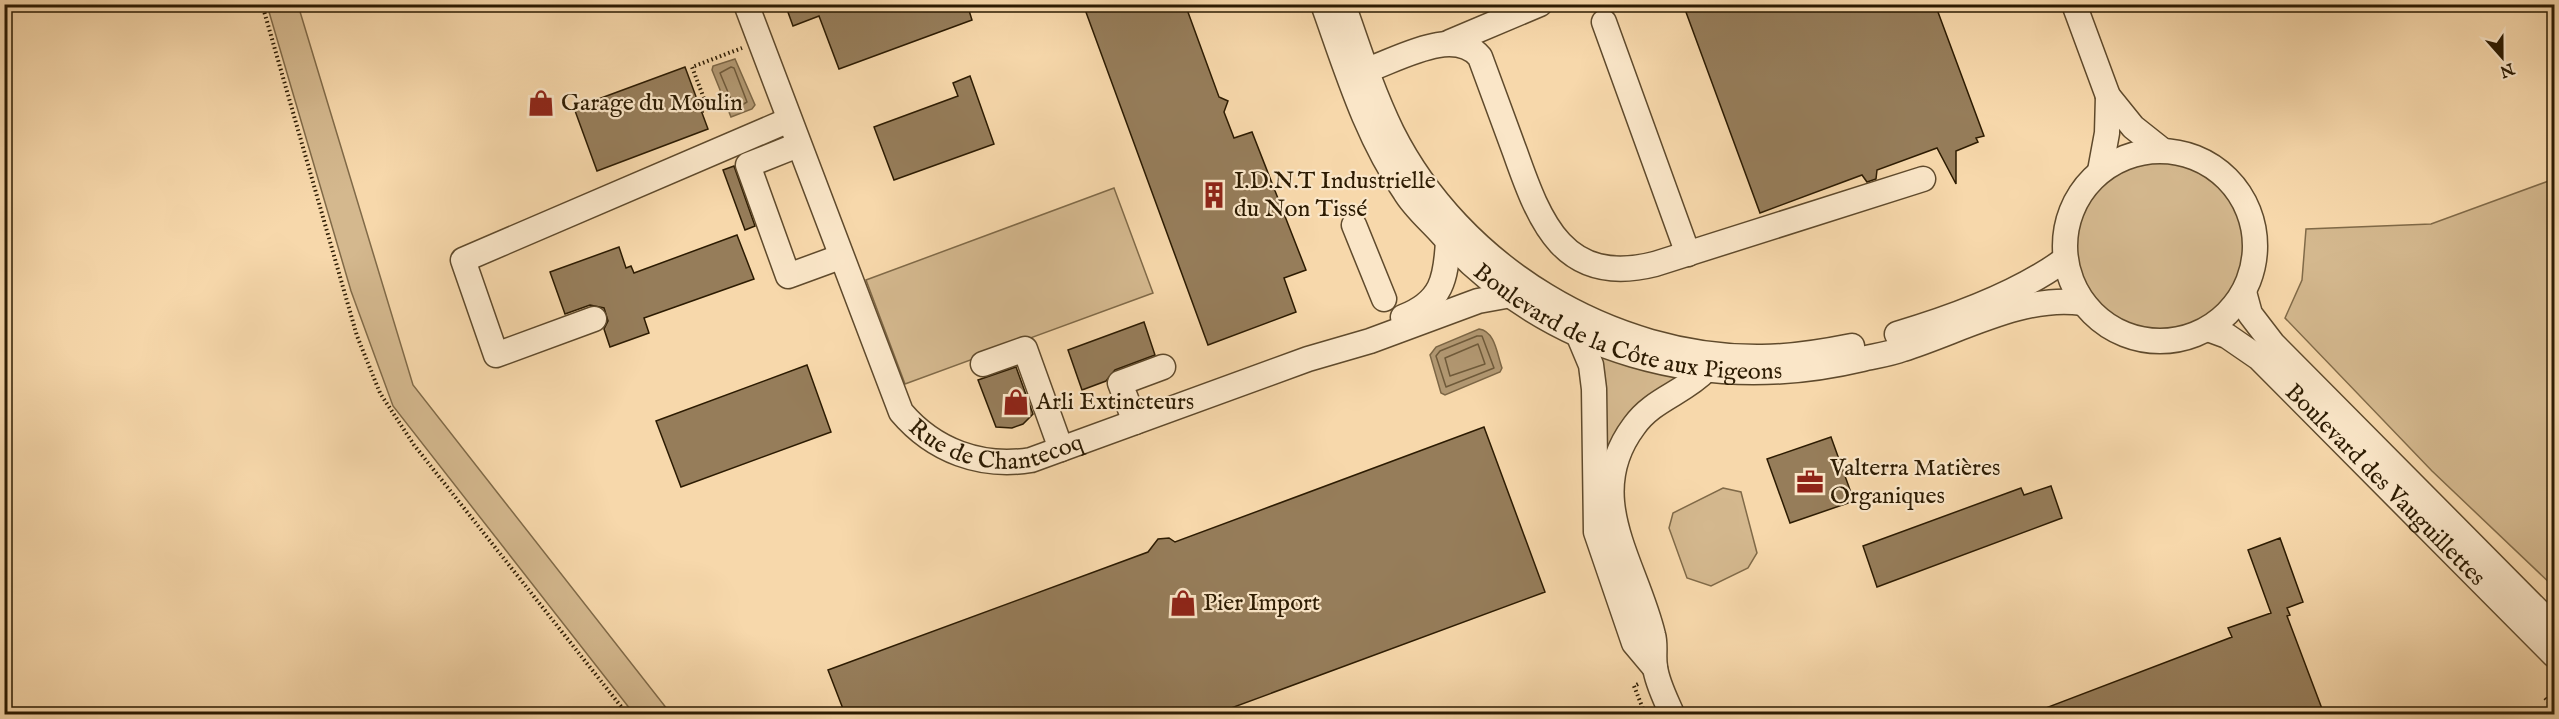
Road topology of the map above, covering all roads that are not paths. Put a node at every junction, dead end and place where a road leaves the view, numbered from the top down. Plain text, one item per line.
1 (746, 4) edge
2 (1323, 4) edge
3 (1343, 4) edge
4 (1540, 4) edge
5 (2074, 4) edge
6 (1604, 22) dead end
7 (1450, 42) junction
8 (1367, 70) junction
9 (2108, 96) junction
10 (794, 133) junction
11 (2162, 150) junction
12 (711, 168) dead end
13 (2100, 171) junction
14 (1923, 179) dead end
15 (1354, 225) dead end
16 (1448, 241) junction
17 (1688, 254) junction
18 (840, 257) junction
19 (2064, 260) junction
20 (2244, 292) junction
21 (1511, 295) junction
22 (1384, 299) dead end
23 (2082, 303) junction
24 (594, 319) dead end
25 (2208, 329) junction
26 (1578, 334) junction
27 (1308, 359) junction
28 (983, 364) dead end
29 (1163, 368) dead end
30 (1706, 370) junction
31 (1134, 422) junction
32 (1061, 449) junction
33 (2554, 627) edge
34 (2554, 655) edge
35 (1655, 668) junction
36 (1672, 714) edge

1 - 10 street, Rue de Chantecoq
2 - 16 street, Boulevard de la Côte aux Pigeons
3 - 8 street, Boulevard de la Côte aux Pigeons
4 - 7 street
5 - 9 street
6 - 17 street
7 - 8 street
7 - 17 street
8 - 19 street, Boulevard de la Côte aux Pigeons
9 - 11 street
9 - 13 street
10 - 12 street
10 - 18 street, Rue de Chantecoq
10 - 18 street
10 - 24 street
11 - 13 street
11 - 20 street
13 - 19 street
14 - 17 street
15 - 22 street
16 - 21 street, Boulevard de la Côte aux Pigeons
16 - 27 street
18 - 32 street, Rue de Chantecoq
19 - 23 street
20 - 25 street
20 - 33 street, Boulevard des Vauguillettes
21 - 26 street, Boulevard de la Côte aux Pigeons
21 - 27 street, Rue de Chantecoq
23 - 25 street
23 - 30 street, Boulevard de la Côte aux Pigeons
25 - 34 street, Boulevard des Vauguillettes
26 - 30 street, Boulevard de la Côte aux Pigeons
26 - 35 street
27 - 31 street, Rue de Chantecoq
28 - 32 street
29 - 31 street
30 - 35 street
31 - 32 street, Rue de Chantecoq
35 - 36 street

